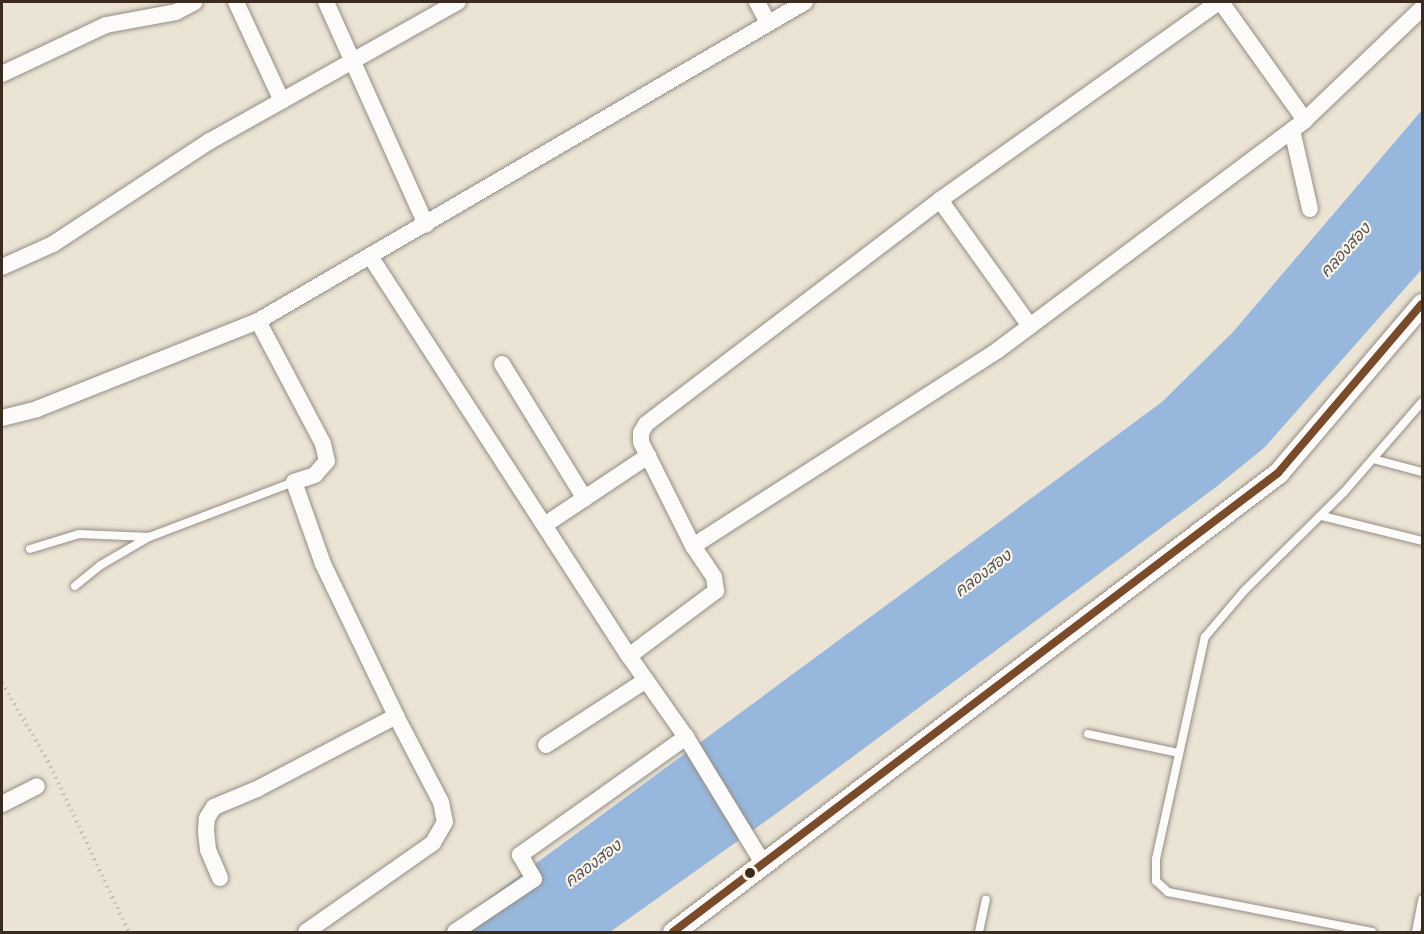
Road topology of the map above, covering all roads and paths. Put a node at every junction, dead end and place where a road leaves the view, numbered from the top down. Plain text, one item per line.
1 (195, 2) edge
2 (236, 2) edge
3 (326, 2) edge
4 (458, 2) edge
5 (757, 2) edge
6 (805, 2) edge
7 (1220, 2) edge
8 (1422, 8) edge
9 (768, 23) junction
10 (352, 61) junction
11 (2, 74) edge
12 (282, 101) junction
13 (1305, 120) junction
14 (1292, 130) junction
15 (940, 200) junction
16 (1310, 209) dead end
17 (426, 225) junction
18 (370, 256) junction
19 (2, 267) edge
20 (1422, 304) edge
21 (258, 321) junction
22 (1030, 326) junction
23 (502, 364) dead end
24 (1422, 404) edge
25 (2, 418) edge
26 (648, 456) junction
27 (1373, 459) junction
28 (1422, 472) edge
29 (294, 482) junction
30 (585, 498) junction
31 (1322, 516) junction
32 (546, 524) junction
33 (150, 537) junction
34 (1422, 541) edge
35 (693, 546) junction
36 (30, 549) dead end
37 (75, 586) dead end
38 (629, 656) junction
39 (646, 680) junction
40 (2, 683) edge
41 (396, 716) junction
42 (1088, 734) dead end
43 (686, 737) junction
44 (546, 745) dead end
45 (1179, 753) junction
46 (37, 786) dead end
47 (2, 804) edge
48 (764, 865) junction
49 (220, 878) dead end
50 (986, 900) dead end
51 (1422, 900) edge
52 (129, 933) edge
53 (306, 933) edge
54 (455, 933) edge
55 (673, 933) edge
56 (979, 933) edge
57 (1372, 933) edge
58 (1416, 933) edge

1 - 11 street
2 - 12 street
3 - 10 street
4 - 10 street
5 - 9 street
6 - 9 street
7 - 13 street
7 - 15 street
8 - 13 street
9 - 17 street
10 - 12 street
10 - 17 street
12 - 19 street
13 - 14 street
14 - 16 street
14 - 22 street
15 - 22 street
15 - 26 street
17 - 18 street
18 - 21 street
18 - 32 street
20 - 48 street
21 - 25 street
21 - 29 street
22 - 35 street
23 - 30 street
24 - 27 lane
26 - 30 street
26 - 35 street
27 - 28 lane
27 - 31 lane
29 - 33 lane
29 - 41 street
30 - 32 street
31 - 34 lane
31 - 45 lane
32 - 38 street
33 - 36 lane
33 - 37 lane
35 - 38 street
38 - 39 street
39 - 43 street
39 - 44 street
40 - 52 path
41 - 49 street
41 - 53 street
42 - 45 lane
43 - 48 street
43 - 54 street
45 - 57 lane
46 - 47 street
48 - 55 street
50 - 56 lane
51 - 58 lane

